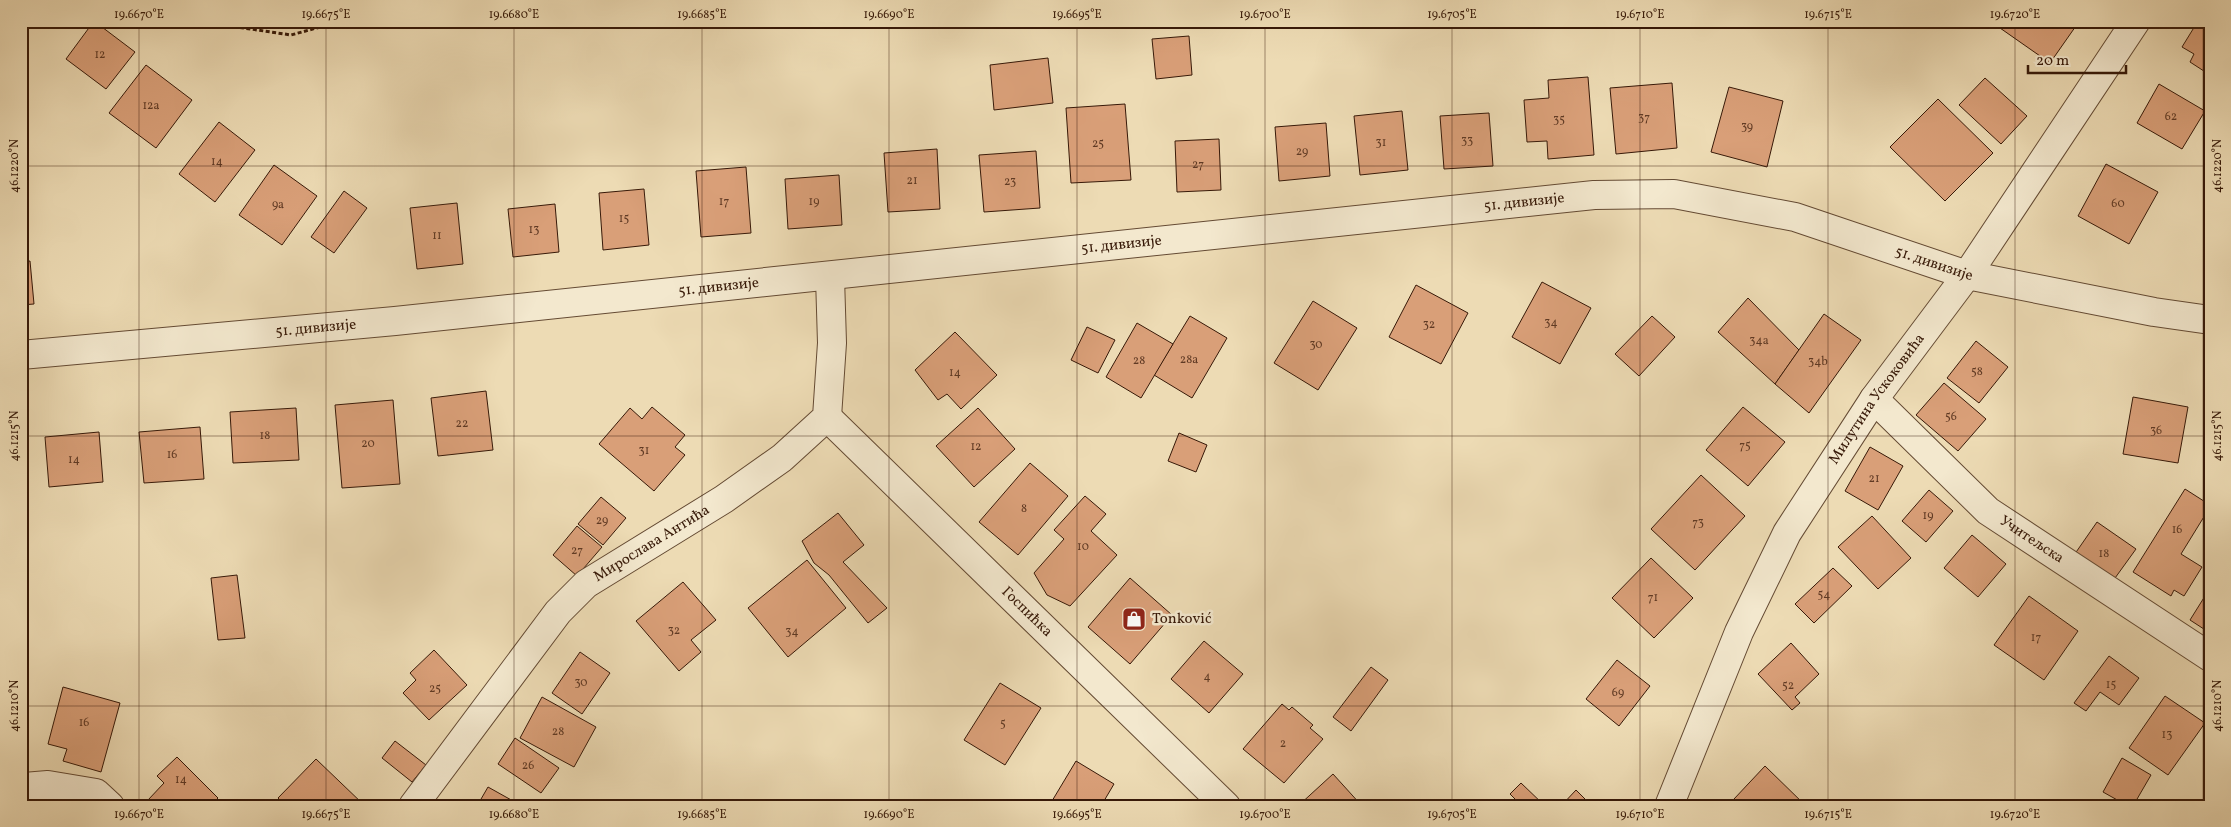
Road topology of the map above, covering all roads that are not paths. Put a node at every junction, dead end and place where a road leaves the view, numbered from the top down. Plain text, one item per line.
1 (2136, 21) edge
2 (1967, 275) junction
3 (830, 277) junction
4 (2210, 320) edge
5 (21, 355) edge
6 (1874, 399) junction
7 (828, 417) junction
8 (2210, 656) edge
9 (24, 787) dead end
10 (110, 806) edge
11 (413, 806) edge
12 (1226, 806) edge
13 (1669, 806) edge

1 - 2 street, Милутина Ускоковића
2 - 3 street, 51. дивизије
2 - 4 street, 51. дивизије
2 - 6 street, Милутина Ускоковића
3 - 5 street, 51. дивизије
3 - 7 street
6 - 8 street, Учитељска
6 - 13 street, Милутина Ускоковића
7 - 11 street, Мирослава Антића
7 - 12 street, Госпићка
9 - 10 street

